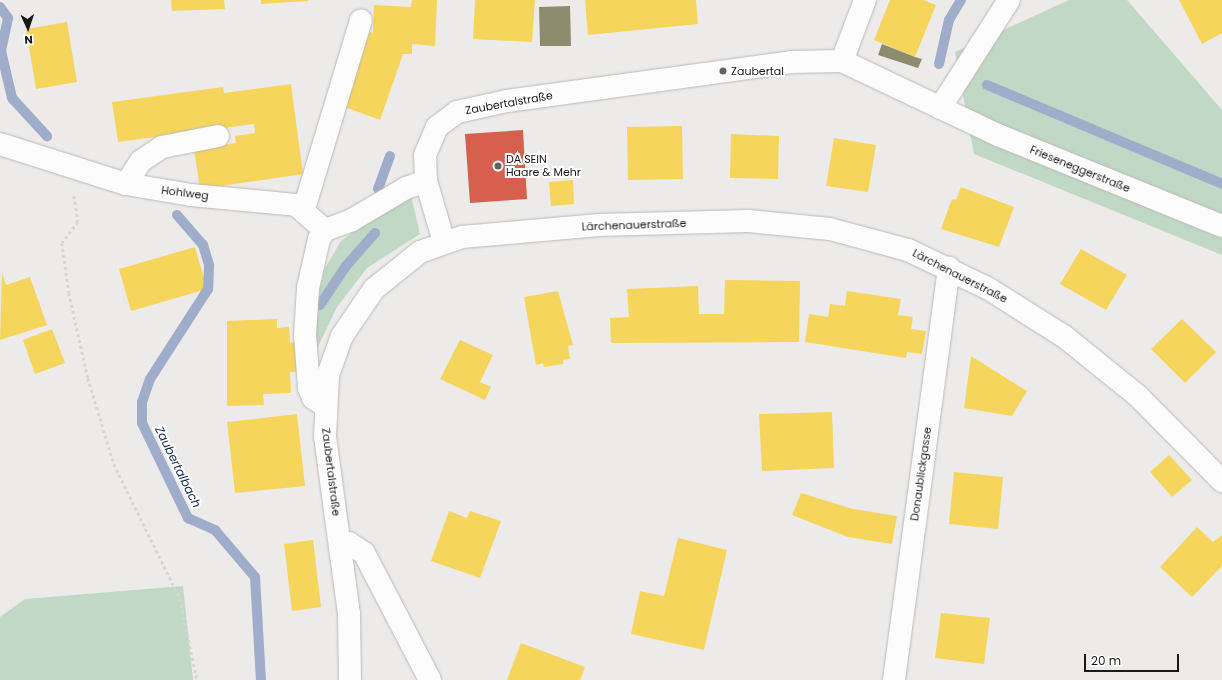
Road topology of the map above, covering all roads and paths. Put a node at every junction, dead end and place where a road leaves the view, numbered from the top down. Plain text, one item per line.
1 (865, 0) edge
2 (1009, 0) edge
3 (361, 20) dead end
4 (842, 60) junction
5 (940, 108) junction
6 (218, 136) dead end
7 (0, 144) edge
8 (69, 164) junction
9 (426, 181) junction
10 (126, 184) junction
11 (304, 210) junction
12 (1222, 226) edge
13 (325, 230) junction
14 (444, 242) junction
15 (949, 268) junction
16 (325, 406) junction
17 (1222, 481) edge
18 (341, 544) junction
19 (197, 680) edge
20 (350, 680) edge
21 (430, 680) edge
22 (894, 680) edge

1 - 4 street
2 - 5 street
3 - 11 street
4 - 5 street, Frieseneggerstraße
4 - 9 street, Zaubertalstraße
5 - 12 street, Frieseneggerstraße
6 - 10 street
7 - 8 street, Hohlweg
8 - 10 street, Hohlweg
8 - 19 path
9 - 13 street
9 - 14 street, Zaubertalstraße
10 - 11 street, Hohlweg
11 - 13 street, Hohlweg
13 - 16 street
14 - 15 street, Lärchenauerstraße
14 - 16 street, Zaubertalstraße
15 - 17 street, Lärchenauerstraße
15 - 22 street, Donaublickgasse
16 - 18 street, Zaubertalstraße
18 - 20 street, Zaubertalstraße
18 - 21 street

